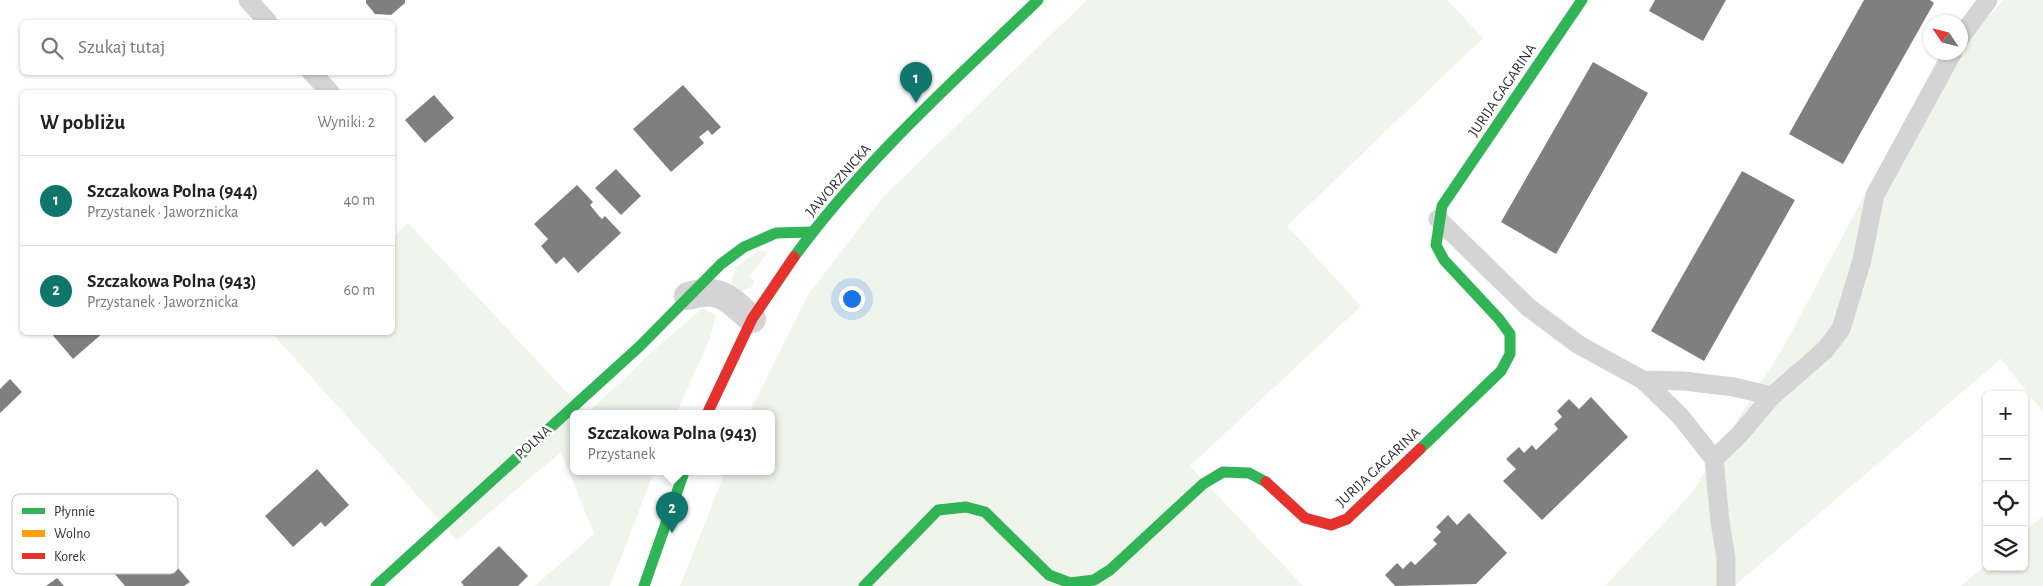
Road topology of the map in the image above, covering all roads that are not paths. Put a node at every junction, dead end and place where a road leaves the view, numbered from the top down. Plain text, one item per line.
1 (248, 0) edge
2 (1038, 0) edge
3 (1582, 0) edge
4 (1988, 0) edge
5 (266, 20) edge
6 (1968, 27) edge
7 (1949, 60) edge
8 (314, 75) edge
9 (328, 90) edge
10 (1438, 219) junction
11 (812, 232) junction
12 (688, 296) junction
13 (752, 319) junction
14 (1643, 380) junction
15 (1772, 396) junction
16 (708, 410) edge
17 (1714, 459) junction
18 (683, 475) edge
19 (376, 586) edge
20 (644, 586) edge
21 (864, 586) edge
22 (1726, 586) edge

1 - 5 lane
2 - 11 street, JAWORZNICKA
3 - 10 street, JURIJA GAGARINA
4 - 6 lane
7 - 15 lane
8 - 9 lane
10 - 14 lane
10 - 21 street, JURIJA GAGARINA
11 - 12 street, POLNA
11 - 13 street, JAWORZNICKA
12 - 13 street
12 - 19 street, POLNA
13 - 16 street, JAWORZNICKA
14 - 15 lane
14 - 17 lane
15 - 17 lane
17 - 22 lane
18 - 20 street

